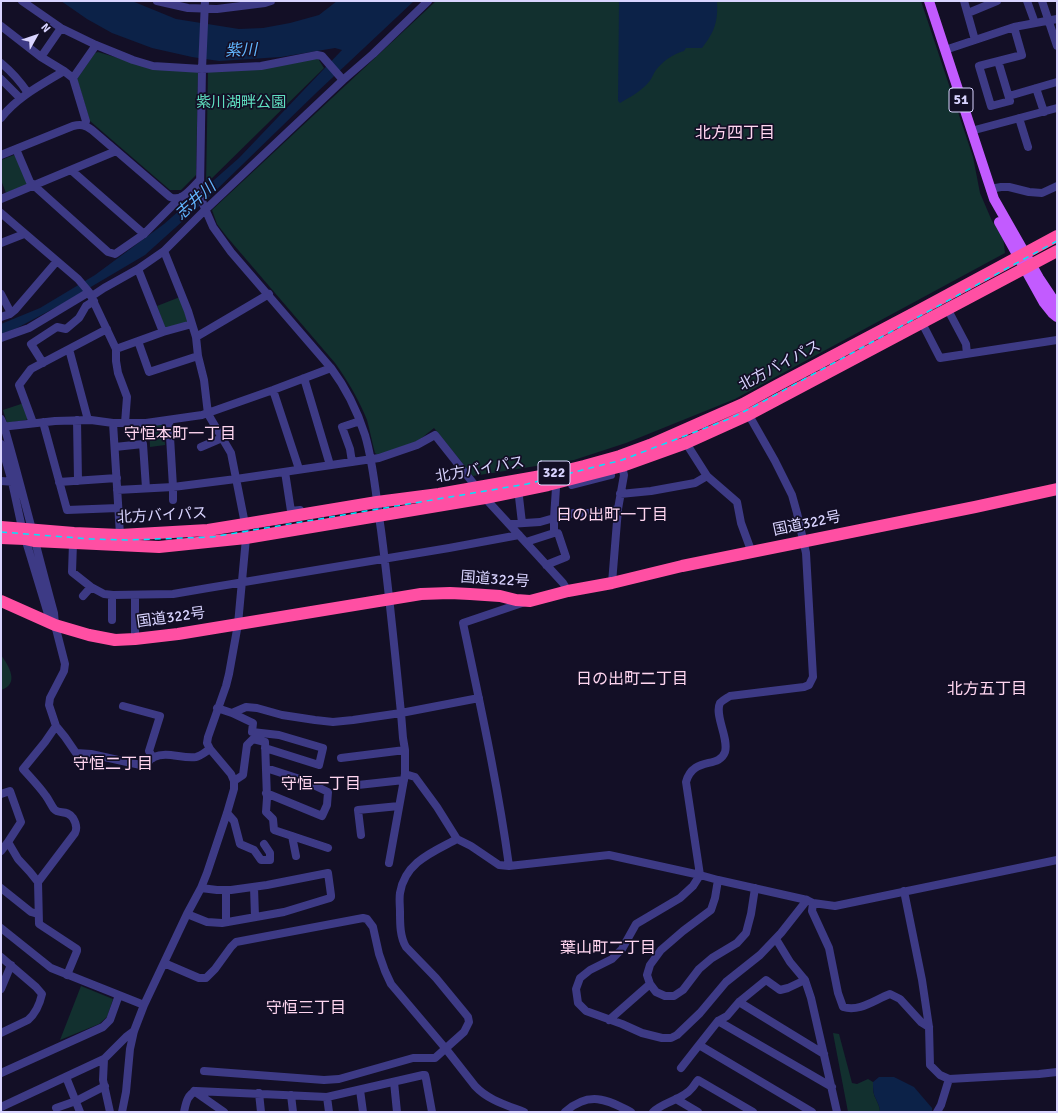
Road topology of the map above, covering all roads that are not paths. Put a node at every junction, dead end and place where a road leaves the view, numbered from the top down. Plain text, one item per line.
1 (22, 1) edge
2 (157, 1) edge
3 (271, 1) edge
4 (428, 1) edge
5 (928, 1) edge
6 (964, 1) edge
7 (997, 1) edge
8 (1027, 1) edge
9 (1042, 1) edge
10 (205, 6) edge
11 (968, 12) junction
12 (1057, 19) edge
13 (1048, 21) junction
14 (1035, 23) junction
15 (1, 26) edge
16 (1014, 27) junction
17 (61, 28) junction
18 (975, 40) junction
19 (96, 45) junction
20 (1057, 46) edge
21 (945, 50) junction
22 (41, 57) junction
23 (998, 61) junction
24 (1, 64) edge
25 (202, 69) junction
26 (64, 71) junction
27 (73, 78) junction
28 (1, 79) edge
29 (343, 80) junction
30 (1057, 82) edge
31 (1036, 88) junction
32 (28, 93) junction
33 (1009, 96) junction
34 (20, 98) junction
35 (4, 107) edge
36 (1057, 108) edge
37 (1044, 112) junction
38 (1, 118) edge
39 (1019, 118) junction
40 (85, 125) junction
41 (971, 131) junction
42 (1028, 147) dead end
43 (16, 149) junction
44 (116, 151) junction
45 (1, 155) edge
46 (71, 170) junction
47 (200, 184) junction
48 (33, 185) junction
49 (1057, 186) edge
50 (990, 189) junction
51 (181, 197) junction
52 (1, 199) edge
53 (204, 207) junction
54 (1, 213) edge
55 (24, 234) junction
56 (144, 234) junction
57 (1057, 236) edge
58 (1, 243) edge
59 (164, 251) junction
60 (1057, 252) edge
61 (1022, 254) junction
62 (57, 261) junction
63 (1028, 267) junction
64 (138, 269) junction
65 (1, 294) edge
66 (269, 294) junction
67 (92, 296) junction
68 (1057, 305) edge
69 (948, 310) junction
70 (11, 313) junction
71 (1, 317) edge
72 (1057, 317) edge
73 (922, 323) junction
74 (192, 324) junction
75 (107, 329) junction
76 (163, 332) junction
77 (196, 337) junction
78 (1, 338) edge
79 (1057, 340) edge
80 (138, 341) junction
81 (69, 349) junction
82 (116, 349) junction
83 (967, 354) junction
84 (198, 356) junction
85 (42, 363) junction
86 (330, 368) junction
87 (304, 378) junction
88 (273, 390) junction
89 (745, 410) junction
90 (208, 414) junction
91 (77, 420) junction
92 (88, 420) junction
93 (168, 420) junction
94 (360, 421) junction
95 (43, 422) junction
96 (33, 423) junction
97 (113, 423) junction
98 (125, 423) junction
99 (2, 424) edge
100 (222, 438) junction
101 (686, 443) junction
102 (1, 444) edge
103 (115, 448) junction
104 (201, 448) dead end
105 (370, 459) junction
106 (352, 462) junction
107 (621, 464) junction
108 (330, 465) junction
109 (299, 470) junction
110 (285, 472) junction
111 (707, 476) junction
112 (117, 478) junction
113 (236, 479) junction
114 (1, 481) edge
115 (78, 481) junction
116 (16, 482) junction
117 (59, 482) junction
118 (173, 486) junction
119 (476, 487) junction
120 (146, 488) junction
121 (556, 488) junction
122 (1057, 488) edge
123 (117, 490) junction
124 (620, 494) junction
125 (519, 497) junction
126 (173, 500) dead end
127 (487, 500) junction
128 (376, 502) junction
129 (346, 507) junction
130 (118, 508) junction
131 (618, 509) junction
132 (378, 516) junction
133 (554, 518) junction
134 (522, 523) junction
135 (245, 524) junction
136 (509, 524) junction
137 (1, 527) edge
138 (554, 533) junction
139 (28, 535) junction
140 (120, 535) junction
141 (519, 535) junction
142 (1, 538) edge
143 (246, 538) junction
144 (803, 541) junction
145 (526, 542) junction
146 (73, 543) junction
147 (752, 552) junction
148 (385, 559) junction
149 (546, 565) junction
150 (242, 583) junction
151 (612, 583) junction
152 (91, 587) junction
153 (568, 591) junction
154 (112, 595) junction
155 (134, 595) junction
156 (83, 596) dead end
157 (389, 599) junction
158 (1, 601) edge
159 (530, 601) junction
160 (112, 620) dead end
161 (238, 624) junction
162 (55, 625) junction
163 (135, 639) junction
164 (479, 698) junction
165 (123, 706) dead end
166 (218, 708) junction
167 (232, 713) junction
168 (401, 713) junction
169 (56, 726) junction
170 (265, 748) junction
171 (210, 749) junction
172 (406, 750) junction
173 (152, 758) junction
174 (341, 758) dead end
175 (266, 768) junction
176 (405, 777) junction
177 (234, 781) junction
178 (358, 785) dead end
179 (266, 793) junction
180 (1, 794) edge
181 (399, 806) junction
182 (227, 813) junction
183 (362, 835) dead end
184 (292, 836) junction
185 (458, 839) junction
186 (8, 842) junction
187 (264, 844) dead end
188 (328, 848) dead end
189 (1, 851) edge
190 (296, 856) dead end
191 (1057, 860) edge
192 (389, 863) dead end
193 (509, 866) junction
194 (700, 875) junction
195 (718, 880) junction
196 (38, 882) junction
197 (254, 887) junction
198 (1, 888) edge
199 (201, 888) junction
200 (755, 888) junction
201 (226, 890) junction
202 (904, 891) junction
203 (810, 901) junction
204 (38, 914) junction
205 (187, 914) junction
206 (255, 917) junction
207 (226, 922) junction
208 (1, 928) edge
209 (776, 939) junction
210 (1, 957) edge
211 (164, 963) junction
212 (10, 965) junction
213 (67, 975) junction
214 (805, 980) junction
215 (650, 984) junction
216 (1, 989) edge
217 (119, 995) junction
218 (739, 1002) junction
219 (144, 1005) junction
220 (609, 1020) junction
221 (718, 1021) junction
222 (929, 1027) junction
223 (134, 1031) junction
224 (1, 1032) edge
225 (699, 1045) junction
226 (446, 1049) junction
227 (824, 1054) junction
228 (104, 1059) junction
229 (681, 1068) dead end
230 (204, 1071) dead end
231 (1057, 1072) edge
232 (1, 1073) edge
233 (66, 1077) junction
234 (949, 1079) junction
235 (394, 1082) junction
236 (104, 1086) junction
237 (832, 1088) junction
238 (360, 1090) junction
239 (194, 1091) junction
240 (259, 1093) junction
241 (291, 1095) junction
242 (327, 1098) junction
243 (676, 1099) junction
244 (76, 1101) junction
245 (1, 1107) edge
246 (56, 1108) dead end
247 (80, 1112) edge
248 (110, 1112) edge
249 (122, 1112) edge
250 (184, 1112) edge
251 (224, 1112) edge
252 (261, 1112) edge
253 (293, 1112) edge
254 (328, 1112) edge
255 (362, 1112) edge
256 (397, 1112) edge
257 (432, 1112) edge
258 (524, 1112) edge
259 (566, 1112) edge
260 (630, 1112) edge
261 (653, 1112) edge
262 (698, 1112) edge
263 (753, 1112) edge
264 (812, 1112) edge
265 (837, 1112) edge
266 (937, 1112) edge

1 - 17 street
2 - 10 street
3 - 10 street
4 - 29 street
5 - 21 main road, 51
6 - 11 street
7 - 11 street
8 - 14 street
9 - 13 street
10 - 25 street
11 - 18 street
12 - 13 street
13 - 14 street
13 - 20 street
14 - 16 street
15 - 22 street
16 - 18 street
16 - 23 street
17 - 19 street
17 - 22 street
18 - 21 street
19 - 25 street
19 - 27 street
21 - 41 main road, 51
22 - 26 street
23 - 33 street
23 - 33 street
24 - 32 street
25 - 29 street
25 - 47 street
26 - 27 street
26 - 32 street
27 - 40 street
28 - 34 street
29 - 53 street
30 - 31 street
31 - 33 street
31 - 37 street
32 - 34 street
34 - 35 street
35 - 38 street
36 - 37 street
37 - 39 street
39 - 41 street
39 - 42 street
40 - 43 street
40 - 44 street
41 - 50 main road, 51
43 - 45 street
43 - 48 street
44 - 46 street
44 - 51 street
46 - 48 street
46 - 56 street
47 - 51 street
47 - 53 street
48 - 52 street
48 - 56 street
49 - 50 street
50 - 61 main road, 51
51 - 56 street
53 - 59 street
53 - 66 street
54 - 55 street
55 - 58 street
55 - 62 street
57 - 61 highway, 北方バイパス / 322
59 - 64 street
59 - 74 street
60 - 63 highway, 北方バイパス / 322
61 - 63 main road, 51
61 - 89 highway, 北方バイパス / 322
62 - 67 street
62 - 70 street
63 - 68 main road, 51
63 - 69 highway, 北方バイパス / 322
63 - 72 main road, 51
64 - 67 street
64 - 76 street
65 - 70 street
66 - 77 street
66 - 86 street
67 - 75 street
67 - 78 street
67 - 85 street
69 - 73 highway, 北方バイパス / 322
69 - 83 street
70 - 71 street
73 - 83 street
73 - 89 highway, 北方バイパス / 322
74 - 76 street
74 - 77 street
75 - 81 street
75 - 82 street
76 - 80 street
77 - 84 street
79 - 83 street
80 - 82 street
80 - 84 street
81 - 85 street
81 - 92 street
82 - 98 street
84 - 90 street
85 - 96 street
86 - 87 street
86 - 94 street
87 - 88 street
87 - 108 street
88 - 90 street
88 - 109 street
89 - 101 highway, 北方バイパス / 322
89 - 107 highway, 北方バイパス / 322
89 - 144 street
90 - 93 street
90 - 100 street
91 - 92 street
91 - 95 street
91 - 115 street
92 - 97 street
93 - 98 street
93 - 118 street
94 - 105 street
94 - 106 street
95 - 96 street
95 - 117 street
96 - 99 street
97 - 98 street
97 - 103 street
99 - 116 street
100 - 104 street
100 - 113 street
101 - 107 highway, 北方バイパス / 322
101 - 111 street
102 - 116 street
103 - 112 street
103 - 120 street
105 - 106 street
105 - 119 street
105 - 128 street
106 - 108 street
107 - 119 highway, 北方バイパス / 322
107 - 121 street
107 - 124 street
107 - 127 highway, 北方バイパス / 322
108 - 109 street
109 - 110 street
110 - 113 street
110 - 129 street
111 - 124 street
111 - 147 street
112 - 115 street
112 - 123 street
113 - 118 street
113 - 135 street
114 - 116 street
115 - 117 street
116 - 139 street
117 - 130 street
118 - 120 street
118 - 126 street
119 - 127 street
119 - 128 highway, 北方バイパス / 322
120 - 123 street
121 - 125 street
121 - 133 street
122 - 144 highway, 国道322号
123 - 130 street
124 - 131 street
125 - 127 street
125 - 134 street
127 - 132 highway, 北方バイパス / 322
127 - 136 street
128 - 129 highway, 北方バイパス / 322
128 - 132 street
129 - 135 highway, 北方バイパス / 322
130 - 140 street
131 - 133 street
131 - 151 street
132 - 143 highway, 北方バイパス / 322
132 - 148 street
133 - 134 street
133 - 138 street
134 - 136 street
135 - 140 highway, 北方バイパス / 322
135 - 143 street
136 - 141 street
137 - 139 highway, 北方バイパス / 322
138 - 145 street
138 - 149 street
139 - 140 highway, 北方バイパス / 322
139 - 142 highway, 北方バイパス / 322
139 - 146 highway, 北方バイパス / 322
139 - 162 street
141 - 145 street
141 - 148 street
143 - 146 highway, 北方バイパス / 322
143 - 150 street
144 - 147 highway, 国道322号
144 - 194 street
145 - 149 street
146 - 152 street
147 - 151 highway, 国道322号
148 - 150 street
148 - 157 street
149 - 153 street
150 - 155 street
150 - 161 street
151 - 153 highway, 国道322号
152 - 154 street
152 - 156 street
153 - 159 highway, 国道322号
154 - 155 street
154 - 160 street
155 - 163 street
157 - 159 highway, 国道322号
157 - 161 highway, 国道322号
157 - 168 street
158 - 162 highway, 国道322号
159 - 164 street
161 - 163 highway, 国道322号
161 - 166 street
162 - 163 highway, 国道322号
162 - 169 street
164 - 168 street
164 - 193 street
165 - 173 street
166 - 167 street
166 - 171 street
167 - 168 street
167 - 170 street
168 - 172 street
169 - 173 street
169 - 196 street
170 - 175 street
170 - 177 street
171 - 173 street
171 - 177 street
172 - 174 street
172 - 176 street
175 - 179 street
175 - 179 street
176 - 178 street
176 - 181 street
176 - 185 street
177 - 182 street
179 - 184 street
180 - 186 street
181 - 183 street
181 - 192 street
182 - 187 street
182 - 199 street
184 - 188 street
184 - 190 street
185 - 193 street
185 - 226 street
186 - 189 street
186 - 196 street
191 - 202 street
193 - 194 street
194 - 195 street
194 - 220 street
195 - 200 street
195 - 215 street
196 - 204 street
197 - 201 street
197 - 206 street
197 - 206 street
198 - 204 street
199 - 201 street
199 - 205 street
200 - 203 street
200 - 215 street
201 - 207 street
202 - 203 street
202 - 222 street
203 - 209 street
203 - 222 street
204 - 213 street
205 - 207 street
205 - 211 street
206 - 207 street
208 - 213 street
209 - 214 street
209 - 220 street
210 - 212 street
211 - 219 street
211 - 226 street
212 - 216 street
212 - 224 street
213 - 217 street
214 - 218 street
214 - 227 street
215 - 220 street
217 - 219 street
217 - 232 street
218 - 221 street
218 - 227 street
219 - 223 street
221 - 225 street
221 - 237 street
222 - 234 street
223 - 228 street
223 - 249 street
225 - 229 street
225 - 264 street
226 - 230 street
226 - 258 street
227 - 237 street
228 - 233 street
228 - 236 street
231 - 234 street
233 - 244 street
233 - 245 street
234 - 266 street
235 - 238 street
235 - 256 street
235 - 257 street
236 - 244 street
236 - 248 street
237 - 265 street
238 - 242 street
238 - 255 street
239 - 240 street
239 - 250 street
239 - 251 street
240 - 241 street
240 - 252 street
241 - 242 street
241 - 253 street
242 - 254 street
243 - 261 street
243 - 262 street
243 - 263 street
244 - 246 street
244 - 247 street
259 - 260 street

